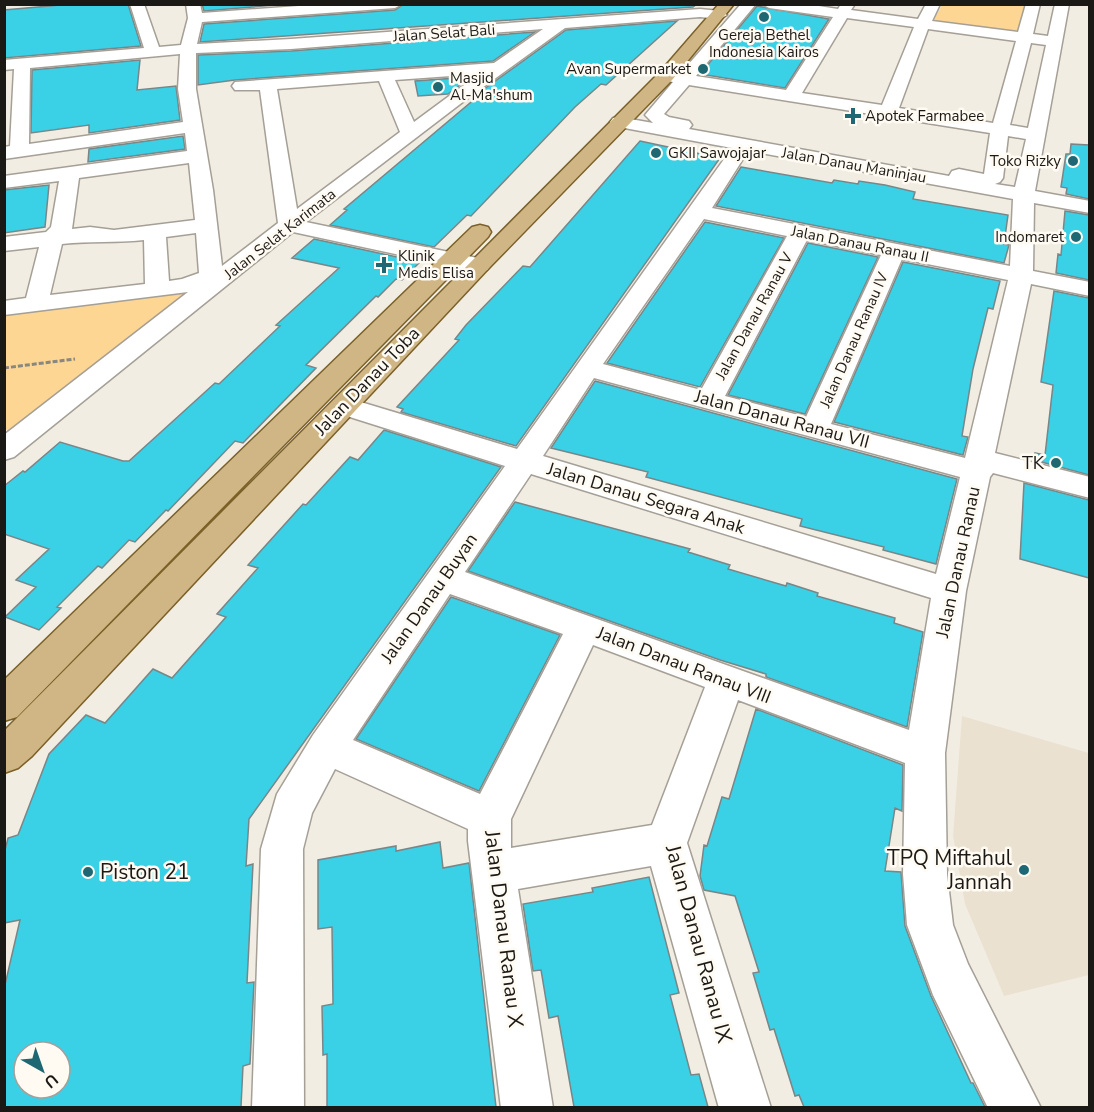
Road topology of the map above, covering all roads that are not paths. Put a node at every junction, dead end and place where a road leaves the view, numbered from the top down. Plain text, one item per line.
1 (137, 4) edge
2 (395, 4) edge
3 (749, 4) edge
4 (769, 4) edge
5 (1033, 4) edge
6 (358, 6) edge
7 (1061, 7) edge
8 (846, 8) edge
9 (271, 9) edge
10 (714, 9) edge
11 (194, 11) edge
12 (525, 12) dead end
13 (1080, 12) dead end
14 (927, 15) edge
15 (560, 24) junction
16 (536, 26) junction
17 (1024, 37) junction
18 (1056, 41) junction
19 (188, 49) junction
20 (153, 52) junction
21 (13, 64) edge
22 (498, 68) junction
23 (385, 76) junction
24 (675, 78) junction
25 (268, 84) junction
26 (241, 86) dead end
27 (792, 95) junction
28 (889, 111) junction
29 (619, 122) junction
30 (192, 126) junction
31 (1000, 129) junction
32 (143, 134) junction
33 (410, 134) junction
34 (709, 134) junction
35 (1035, 135) junction
36 (745, 146) junction
37 (11, 152) edge
38 (196, 156) junction
39 (828, 157) junction
40 (148, 162) junction
41 (70, 173) junction
42 (4, 174) edge
43 (4, 182) edge
44 (1024, 195) junction
45 (1089, 207) edge
46 (699, 212) junction
47 (207, 225) junction
48 (289, 225) junction
49 (800, 232) junction
50 (155, 233) junction
51 (52, 239) junction
52 (4, 244) edge
53 (894, 251) junction
54 (452, 260) junction
55 (479, 265) junction
56 (1021, 276) junction
57 (157, 284) dead end
58 (1089, 289) edge
59 (36, 305) junction
60 (4, 309) edge
61 (587, 368) junction
62 (709, 400) junction
63 (344, 406) junction
64 (815, 428) junction
65 (4, 450) edge
66 (525, 460) junction
67 (979, 465) junction
68 (1089, 488) edge
69 (443, 578) junction
70 (949, 591) junction
71 (584, 627) junction
72 (726, 681) junction
73 (4, 705) edge
74 (327, 747) junction
75 (925, 753) junction
76 (4, 755) edge
77 (490, 818) junction
78 (666, 843) junction
79 (494, 872) junction
80 (278, 1107) edge
81 (527, 1107) edge
82 (745, 1107) edge
83 (1016, 1107) edge

1 - 20 street
2 - 6 street
3 - 24 street
4 - 8 street
5 - 17 street
6 - 9 street
7 - 13 street
7 - 18 street, Jalan Danau Ranau
8 - 14 street
8 - 27 street
9 - 11 street
10 - 15 street, Jalan Selat Bali
10 - 24 main road, Jalan Danau Toba
10 - 54 main road, Jalan Danau Toba
11 - 19 street
12 - 16 street
14 - 17 street
14 - 28 street
15 - 16 street, Jalan Selat Bali
15 - 22 street, Jalan Selat Karimata
16 - 19 street, Jalan Selat Bali
17 - 18 street
17 - 31 street
18 - 35 street, Jalan Danau Ranau
19 - 20 street, Jalan Selat Bali
19 - 30 street
20 - 21 street, Jalan Selat Bali
21 - 37 street
22 - 23 street
22 - 33 street, Jalan Selat Karimata
23 - 25 street
23 - 33 street
24 - 27 street
24 - 29 main road, Jalan Danau Toba
24 - 34 street
25 - 26 street
25 - 48 street
27 - 28 street
28 - 31 street
29 - 34 street, Jalan Danau Maninjau
29 - 55 main road, Jalan Danau Toba
30 - 32 street
30 - 38 street
31 - 35 street
31 - 39 street
32 - 37 street
32 - 40 street
33 - 48 street, Jalan Selat Karimata
34 - 36 street, Jalan Danau Maninjau
34 - 39 street
35 - 44 street, Jalan Danau Ranau
36 - 39 street, Jalan Danau Maninjau
36 - 46 street, Jalan Danau Buyan
37 - 42 street
38 - 40 street
38 - 47 street
39 - 44 street, Jalan Danau Maninjau
40 - 41 street
41 - 43 street
41 - 51 street
44 - 45 street, Jalan Danau Maninjau
44 - 56 street, Jalan Danau Ranau
46 - 49 street, Jalan Danau Ranau II
46 - 61 street, Jalan Danau Buyan
47 - 50 street
47 - 59 street
48 - 54 street
48 - 65 street, Jalan Selat Karimata
49 - 53 street, Jalan Danau Ranau II
49 - 62 street, Jalan Danau Ranau V
50 - 51 street
50 - 57 street
51 - 52 street
51 - 59 street
53 - 56 street, Jalan Danau Ranau II
53 - 64 street, Jalan Danau Ranau IV
54 - 55 street
54 - 73 main road, Jalan Danau Toba
55 - 63 main road, Jalan Danau Toba
56 - 58 street, Jalan Danau Ranau II
56 - 67 street, Jalan Danau Ranau
59 - 60 street
61 - 62 street, Jalan Danau Ranau VII
61 - 66 street, Jalan Danau Buyan
62 - 64 street, Jalan Danau Ranau VII
63 - 66 street, Jalan Danau Segara Anak
63 - 76 main road, Jalan Danau Toba
64 - 67 street, Jalan Danau Ranau VII
66 - 69 street, Jalan Danau Buyan
66 - 70 street, Jalan Danau Segara Anak
67 - 68 street, Jalan Danau Ranau VII
67 - 70 street, Jalan Danau Ranau
69 - 71 street, Jalan Danau Ranau VIII
69 - 74 street, Jalan Danau Buyan
70 - 75 street, Jalan Danau Ranau
71 - 72 street, Jalan Danau Ranau VIII
71 - 77 street, Jalan Danau Ranau X
72 - 75 street, Jalan Danau Ranau VIII
72 - 78 street, Jalan Danau Ranau IX
74 - 77 street
74 - 80 street, Jalan Danau Buyan
75 - 83 street, Jalan Danau Ranau
77 - 79 street, Jalan Danau Ranau X
78 - 79 street
78 - 82 street, Jalan Danau Ranau IX
79 - 81 street, Jalan Danau Ranau X

